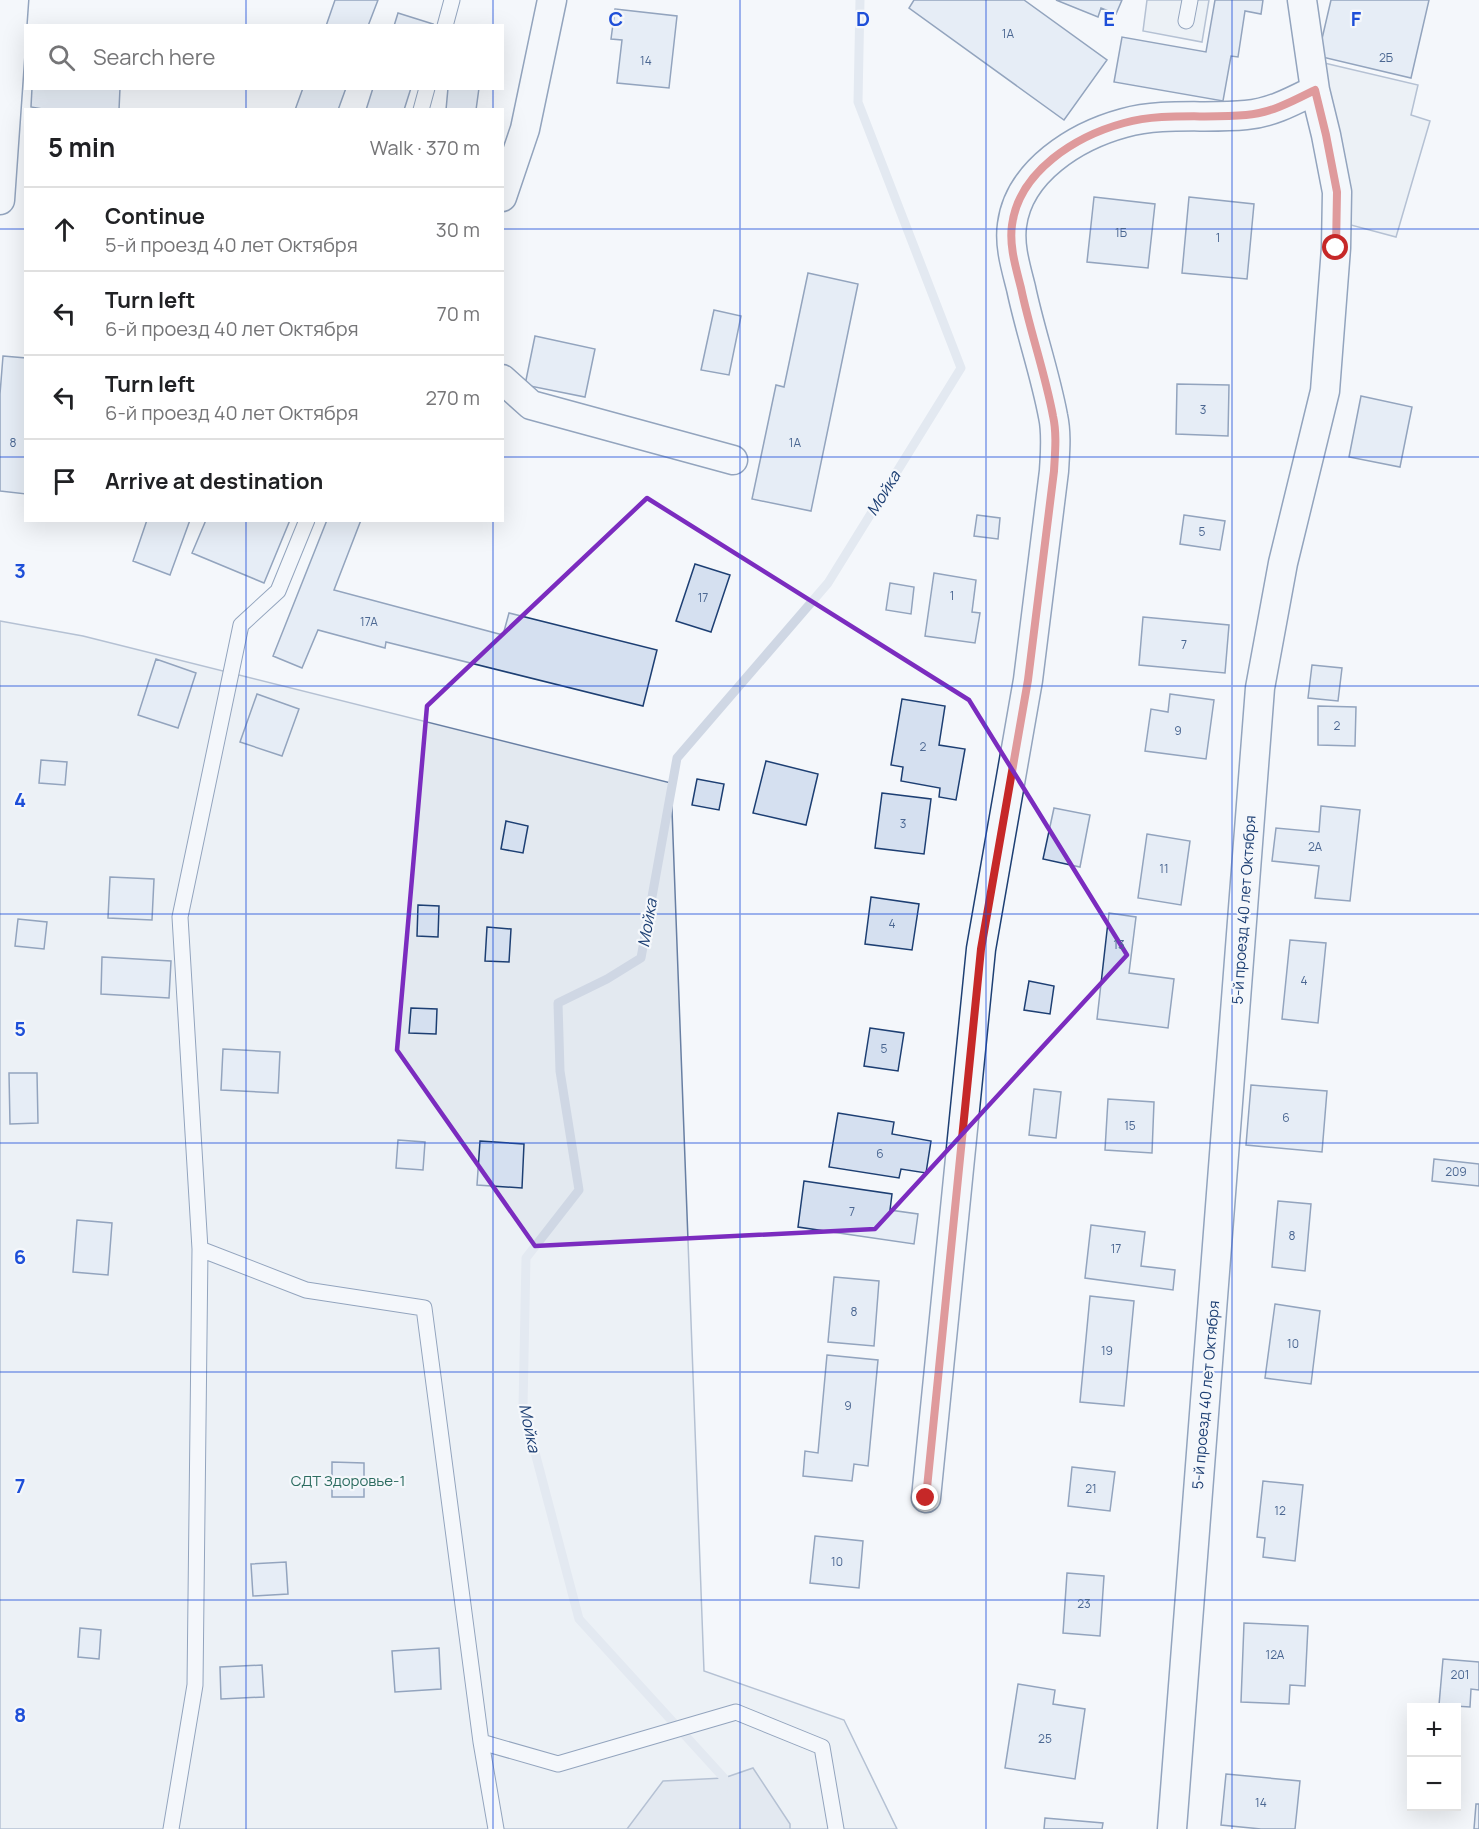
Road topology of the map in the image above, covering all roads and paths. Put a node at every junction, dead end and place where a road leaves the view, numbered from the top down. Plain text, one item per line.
1 (14, 0) edge
2 (452, 0) edge
3 (552, 0) edge
4 (1190, 0) edge
5 (1302, 0) edge
6 (1186, 21) dead end
7 (446, 24) edge
8 (427, 90) edge
9 (1315, 90) junction
10 (422, 108) edge
11 (504, 191) edge
12 (0, 200) edge
13 (504, 381) edge
14 (733, 460) dead end
15 (306, 522) edge
16 (200, 1250) junction
17 (926, 1498) dead end
18 (482, 1742) junction
19 (171, 1829) edge
20 (496, 1829) edge
21 (836, 1829) edge
22 (1172, 1829) edge

1 - 12 street
2 - 7 lane
3 - 11 street
4 - 6 lane
5 - 9 street, 5-й проезд 40 лет Октября
8 - 10 lane
9 - 17 street
9 - 22 street, 5-й проезд 40 лет Октября
13 - 14 street
15 - 16 lane
16 - 18 lane
16 - 19 lane
18 - 20 lane
18 - 21 lane

